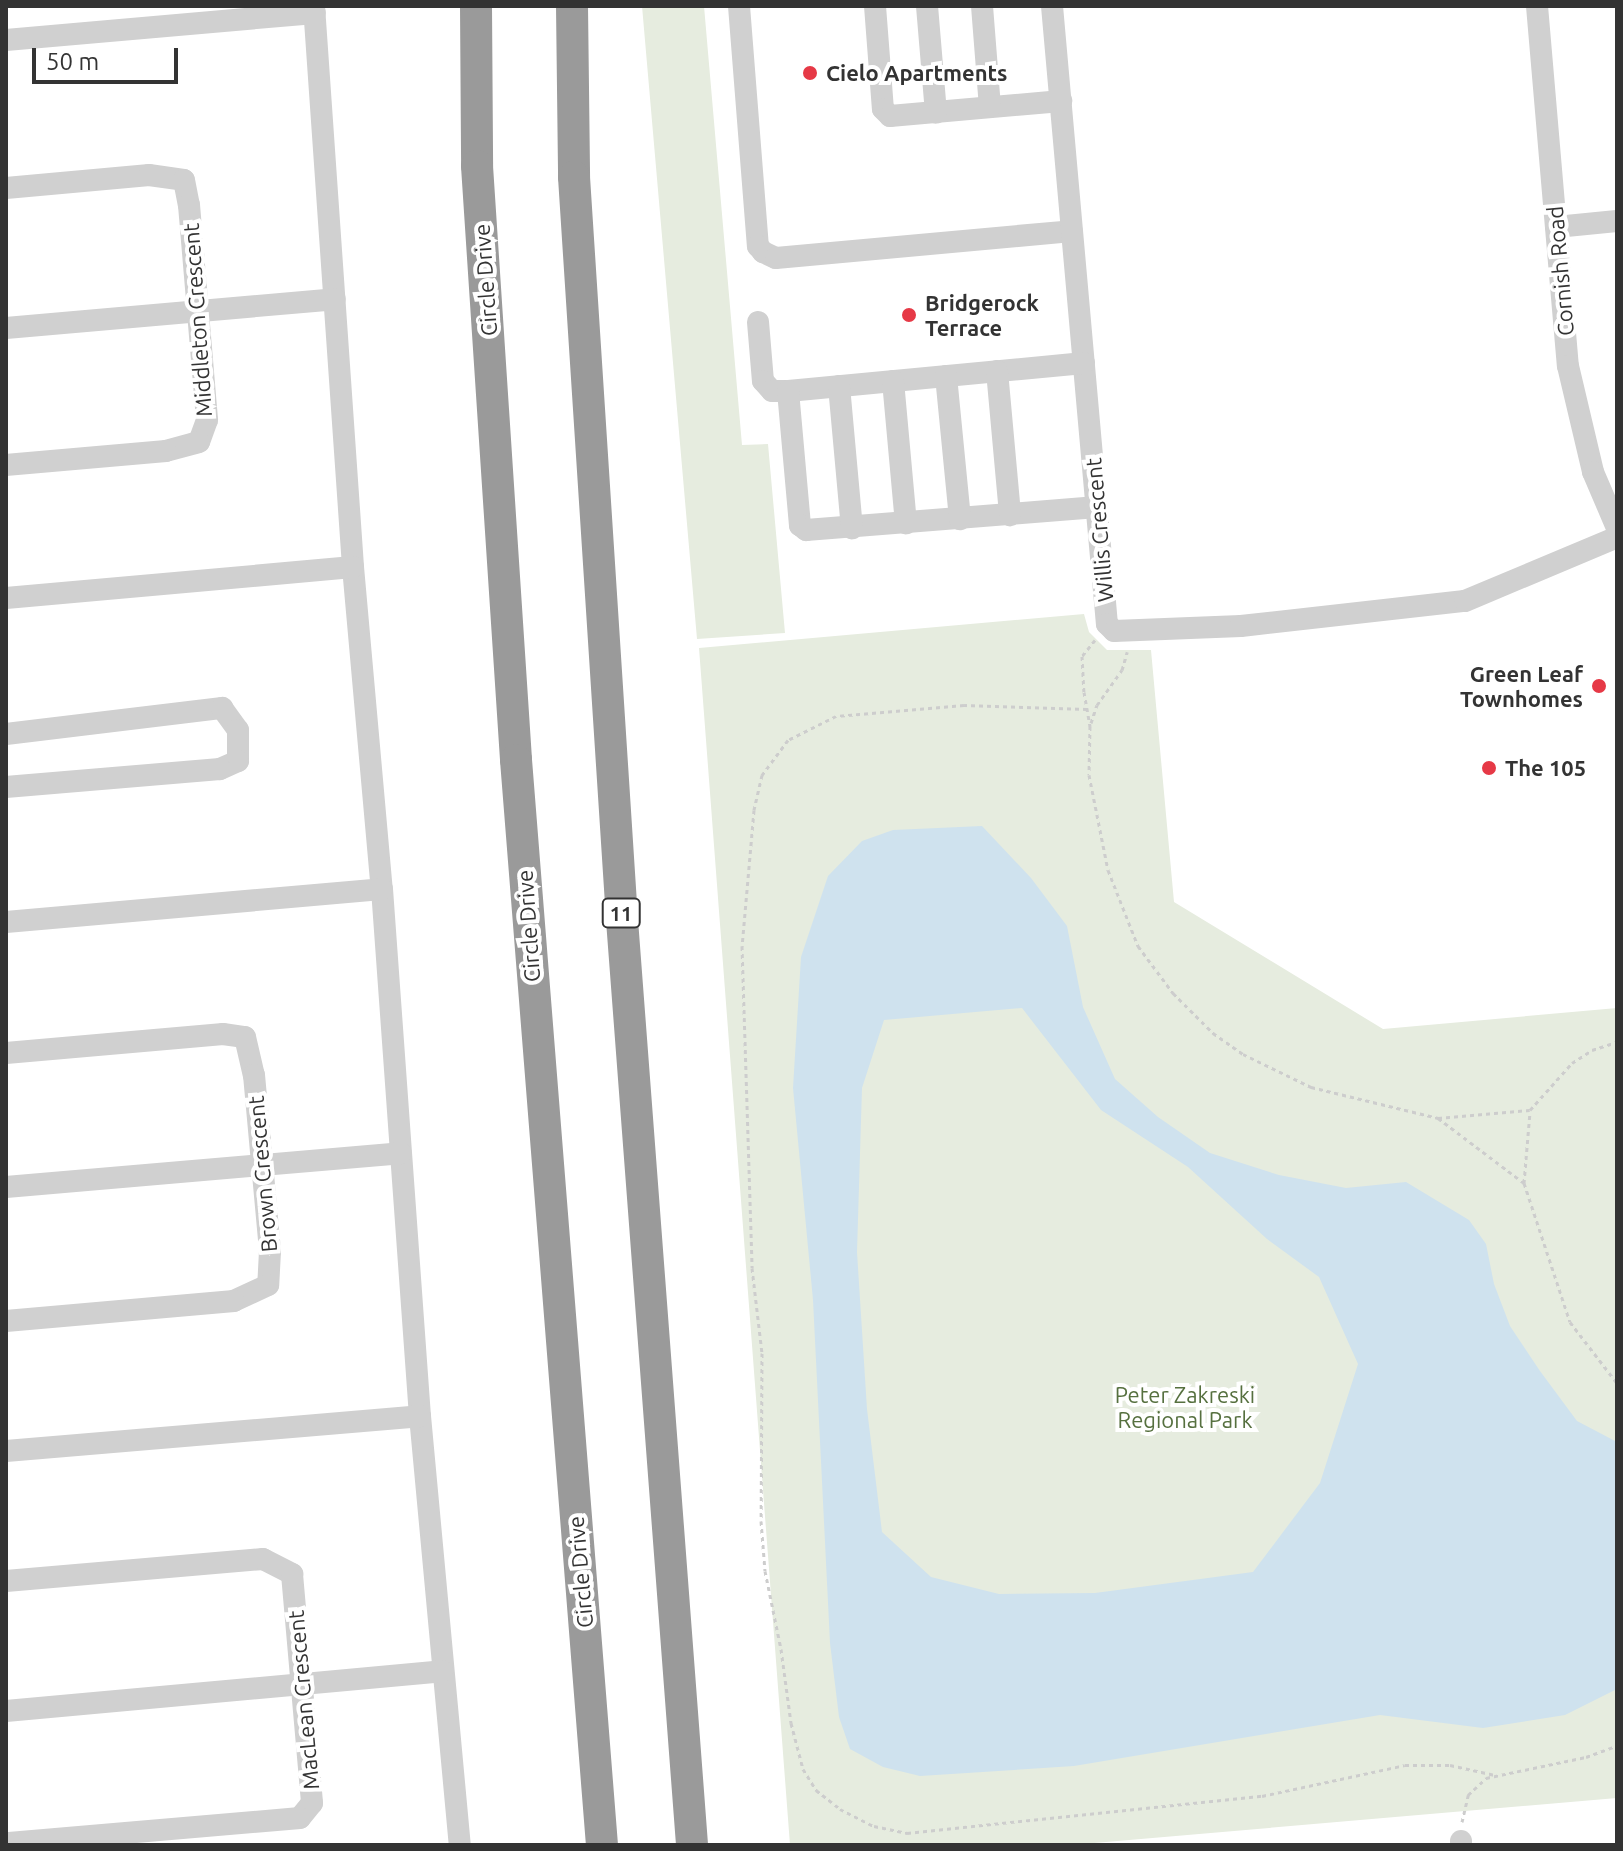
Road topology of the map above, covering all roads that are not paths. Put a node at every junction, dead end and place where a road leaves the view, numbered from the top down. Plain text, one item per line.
1 (476, 6) edge
2 (572, 6) edge
3 (739, 6) edge
4 (875, 6) edge
5 (927, 6) edge
6 (982, 6) edge
7 (1052, 6) edge
8 (1537, 6) edge
9 (314, 10) edge
10 (6, 40) edge
11 (1061, 101) junction
12 (990, 107) junction
13 (936, 113) junction
14 (6, 188) edge
15 (1617, 221) edge
16 (1556, 227) junction
17 (1072, 231) junction
18 (335, 299) junction
19 (198, 311) junction
20 (758, 322) dead end
21 (6, 328) edge
22 (1084, 363) junction
23 (997, 371) junction
24 (946, 376) junction
25 (893, 381) junction
26 (839, 386) junction
27 (788, 391) junction
28 (6, 465) edge
29 (1097, 507) junction
30 (1010, 515) junction
31 (960, 519) junction
32 (906, 523) junction
33 (852, 528) junction
34 (1617, 528) edge
35 (1617, 537) edge
36 (353, 567) junction
37 (6, 598) edge
38 (6, 734) edge
39 (6, 787) edge
40 (382, 889) junction
41 (6, 922) edge
42 (6, 1053) edge
43 (401, 1153) junction
44 (261, 1164) junction
45 (6, 1187) edge
46 (6, 1321) edge
47 (420, 1416) junction
48 (6, 1451) edge
49 (6, 1581) edge
50 (442, 1671) junction
51 (301, 1685) junction
52 (6, 1711) edge
53 (692, 1836) edge
54 (6, 1843) edge
55 (460, 1845) edge
56 (602, 1845) edge

1 - 56 highway, Circle Drive
2 - 53 highway, 11
3 - 17 street
4 - 13 street
5 - 13 street
6 - 12 street
7 - 11 street, Willis Crescent
8 - 16 street, Cornish Road
9 - 10 street
9 - 18 street
11 - 12 street
11 - 17 street, Willis Crescent
12 - 13 street
14 - 19 street, Middleton Crescent
15 - 16 street
16 - 34 street, Cornish Road
17 - 22 street, Willis Crescent
18 - 19 street
18 - 36 street
19 - 21 street
19 - 28 street, Middleton Crescent
20 - 27 street
22 - 23 street
22 - 29 street, Willis Crescent
23 - 24 street
23 - 30 street
24 - 25 street
24 - 31 street
25 - 26 street
25 - 32 street
26 - 27 street
26 - 33 street
27 - 33 street
29 - 30 street
29 - 35 street, Willis Crescent
30 - 31 street
31 - 32 street
32 - 33 street
36 - 37 street
36 - 40 street
38 - 39 street
40 - 41 street
40 - 43 street
42 - 44 street, Brown Crescent
43 - 44 street
43 - 47 street
44 - 45 street
44 - 46 street, Brown Crescent
47 - 48 street
47 - 50 street
49 - 51 street, MacLean Crescent
50 - 51 street
50 - 55 street
51 - 52 street
51 - 54 street, MacLean Crescent

